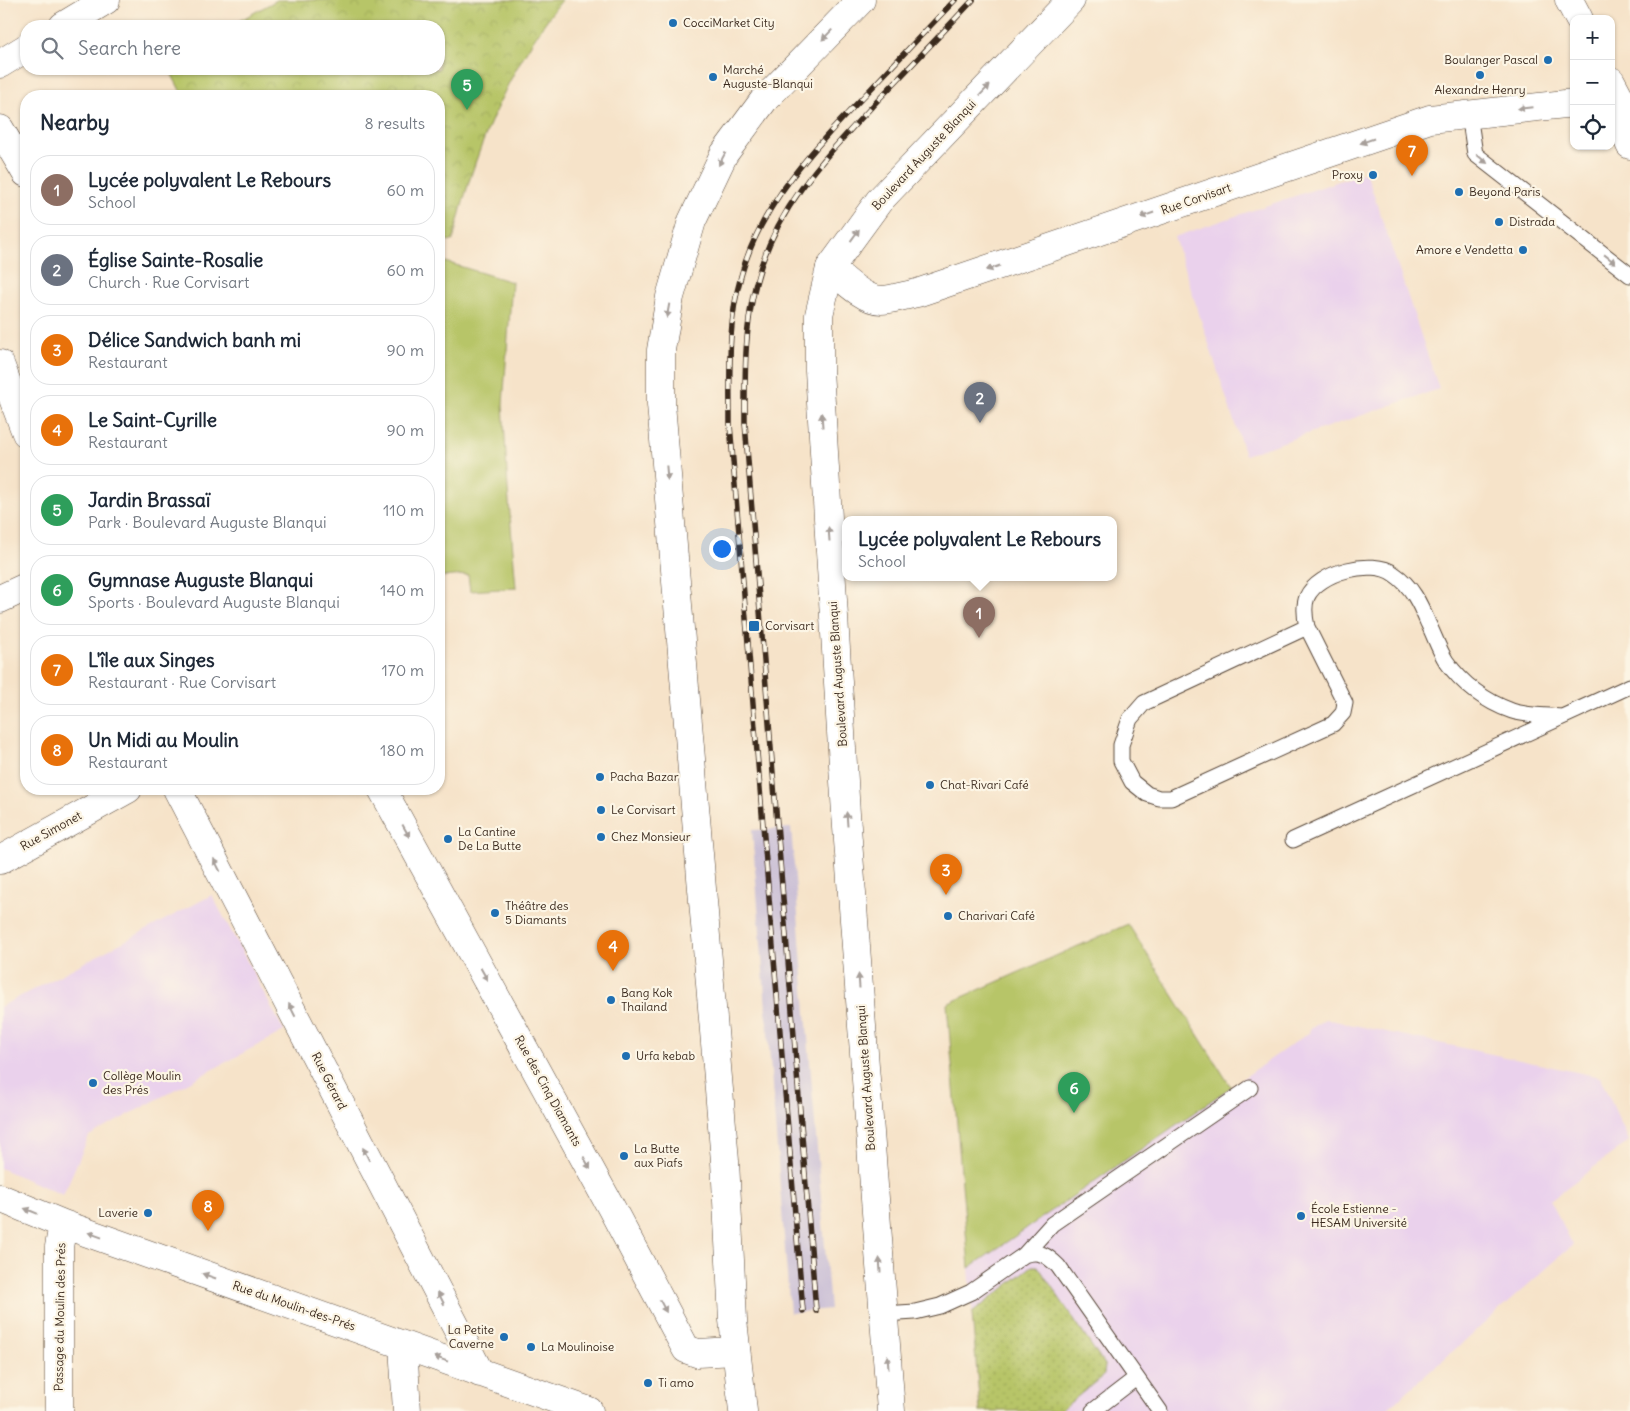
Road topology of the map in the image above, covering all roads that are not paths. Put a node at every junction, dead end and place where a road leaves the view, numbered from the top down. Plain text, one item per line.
1 (106, 0) edge
2 (861, 0) edge
3 (1570, 0) edge
4 (1062, 2) edge
5 (1577, 15) edge
6 (73, 20) edge
7 (20, 52) edge
8 (0, 64) edge
9 (1618, 94) edge
10 (1570, 103) edge
11 (1469, 114) junction
12 (0, 129) edge
13 (1630, 145) edge
14 (20, 163) edge
15 (830, 268) junction
16 (1630, 275) edge
17 (0, 364) edge
18 (20, 417) edge
19 (20, 590) edge
20 (0, 599) edge
21 (1307, 627) junction
22 (1630, 686) edge
23 (1561, 717) junction
24 (117, 795) edge
25 (181, 795) edge
26 (385, 795) edge
27 (1293, 840) dead end
28 (0, 860) edge
29 (1250, 1088) dead end
30 (0, 1198) edge
31 (63, 1224) junction
32 (1024, 1255) junction
33 (884, 1314) junction
34 (403, 1344) junction
35 (736, 1351) junction
36 (480, 1373) junction
37 (1136, 1378) junction
38 (522, 1399) edge
39 (59, 1411) edge
40 (408, 1411) edge
41 (589, 1411) edge
42 (743, 1411) edge
43 (891, 1411) edge
44 (1093, 1411) edge
45 (1160, 1411) edge

1 - 6 street
2 -> 35 street
3 - 5 street
15 -> 4 street, Boulevard Auguste Blanqui
7 - 8 street
9 - 13 street
10 -> 11 street, Rue Corvisart
11 -> 15 street, Rue Corvisart
11 -> 16 lane
12 - 14 street
33 -> 15 street, Boulevard Auguste Blanqui
17 - 18 street
19 - 20 street
21 - 21 lane
21 - 23 lane
22 - 23 lane
23 - 27 lane
24 - 28 street, Rue Simonet
36 -> 25 street, Rue Gérard
26 -> 35 street, Rue des Cinq Diamants
29 - 32 lane
31 -> 30 street, Rue du Moulin-des-Prés
34 -> 31 street, Rue du Moulin-des-Prés
31 - 39 street, Passage du Moulin des Prés
32 - 33 lane
32 - 37 lane
43 -> 33 street, Boulevard Auguste Blanqui
36 -> 34 street, Rue du Moulin-des-Prés
34 - 40 street
35 - 42 street
36 - 38 street, Rue du Moulin-des-Prés
37 - 44 lane
37 - 45 lane
38 - 41 street, Rue du Moulin-des-Prés

